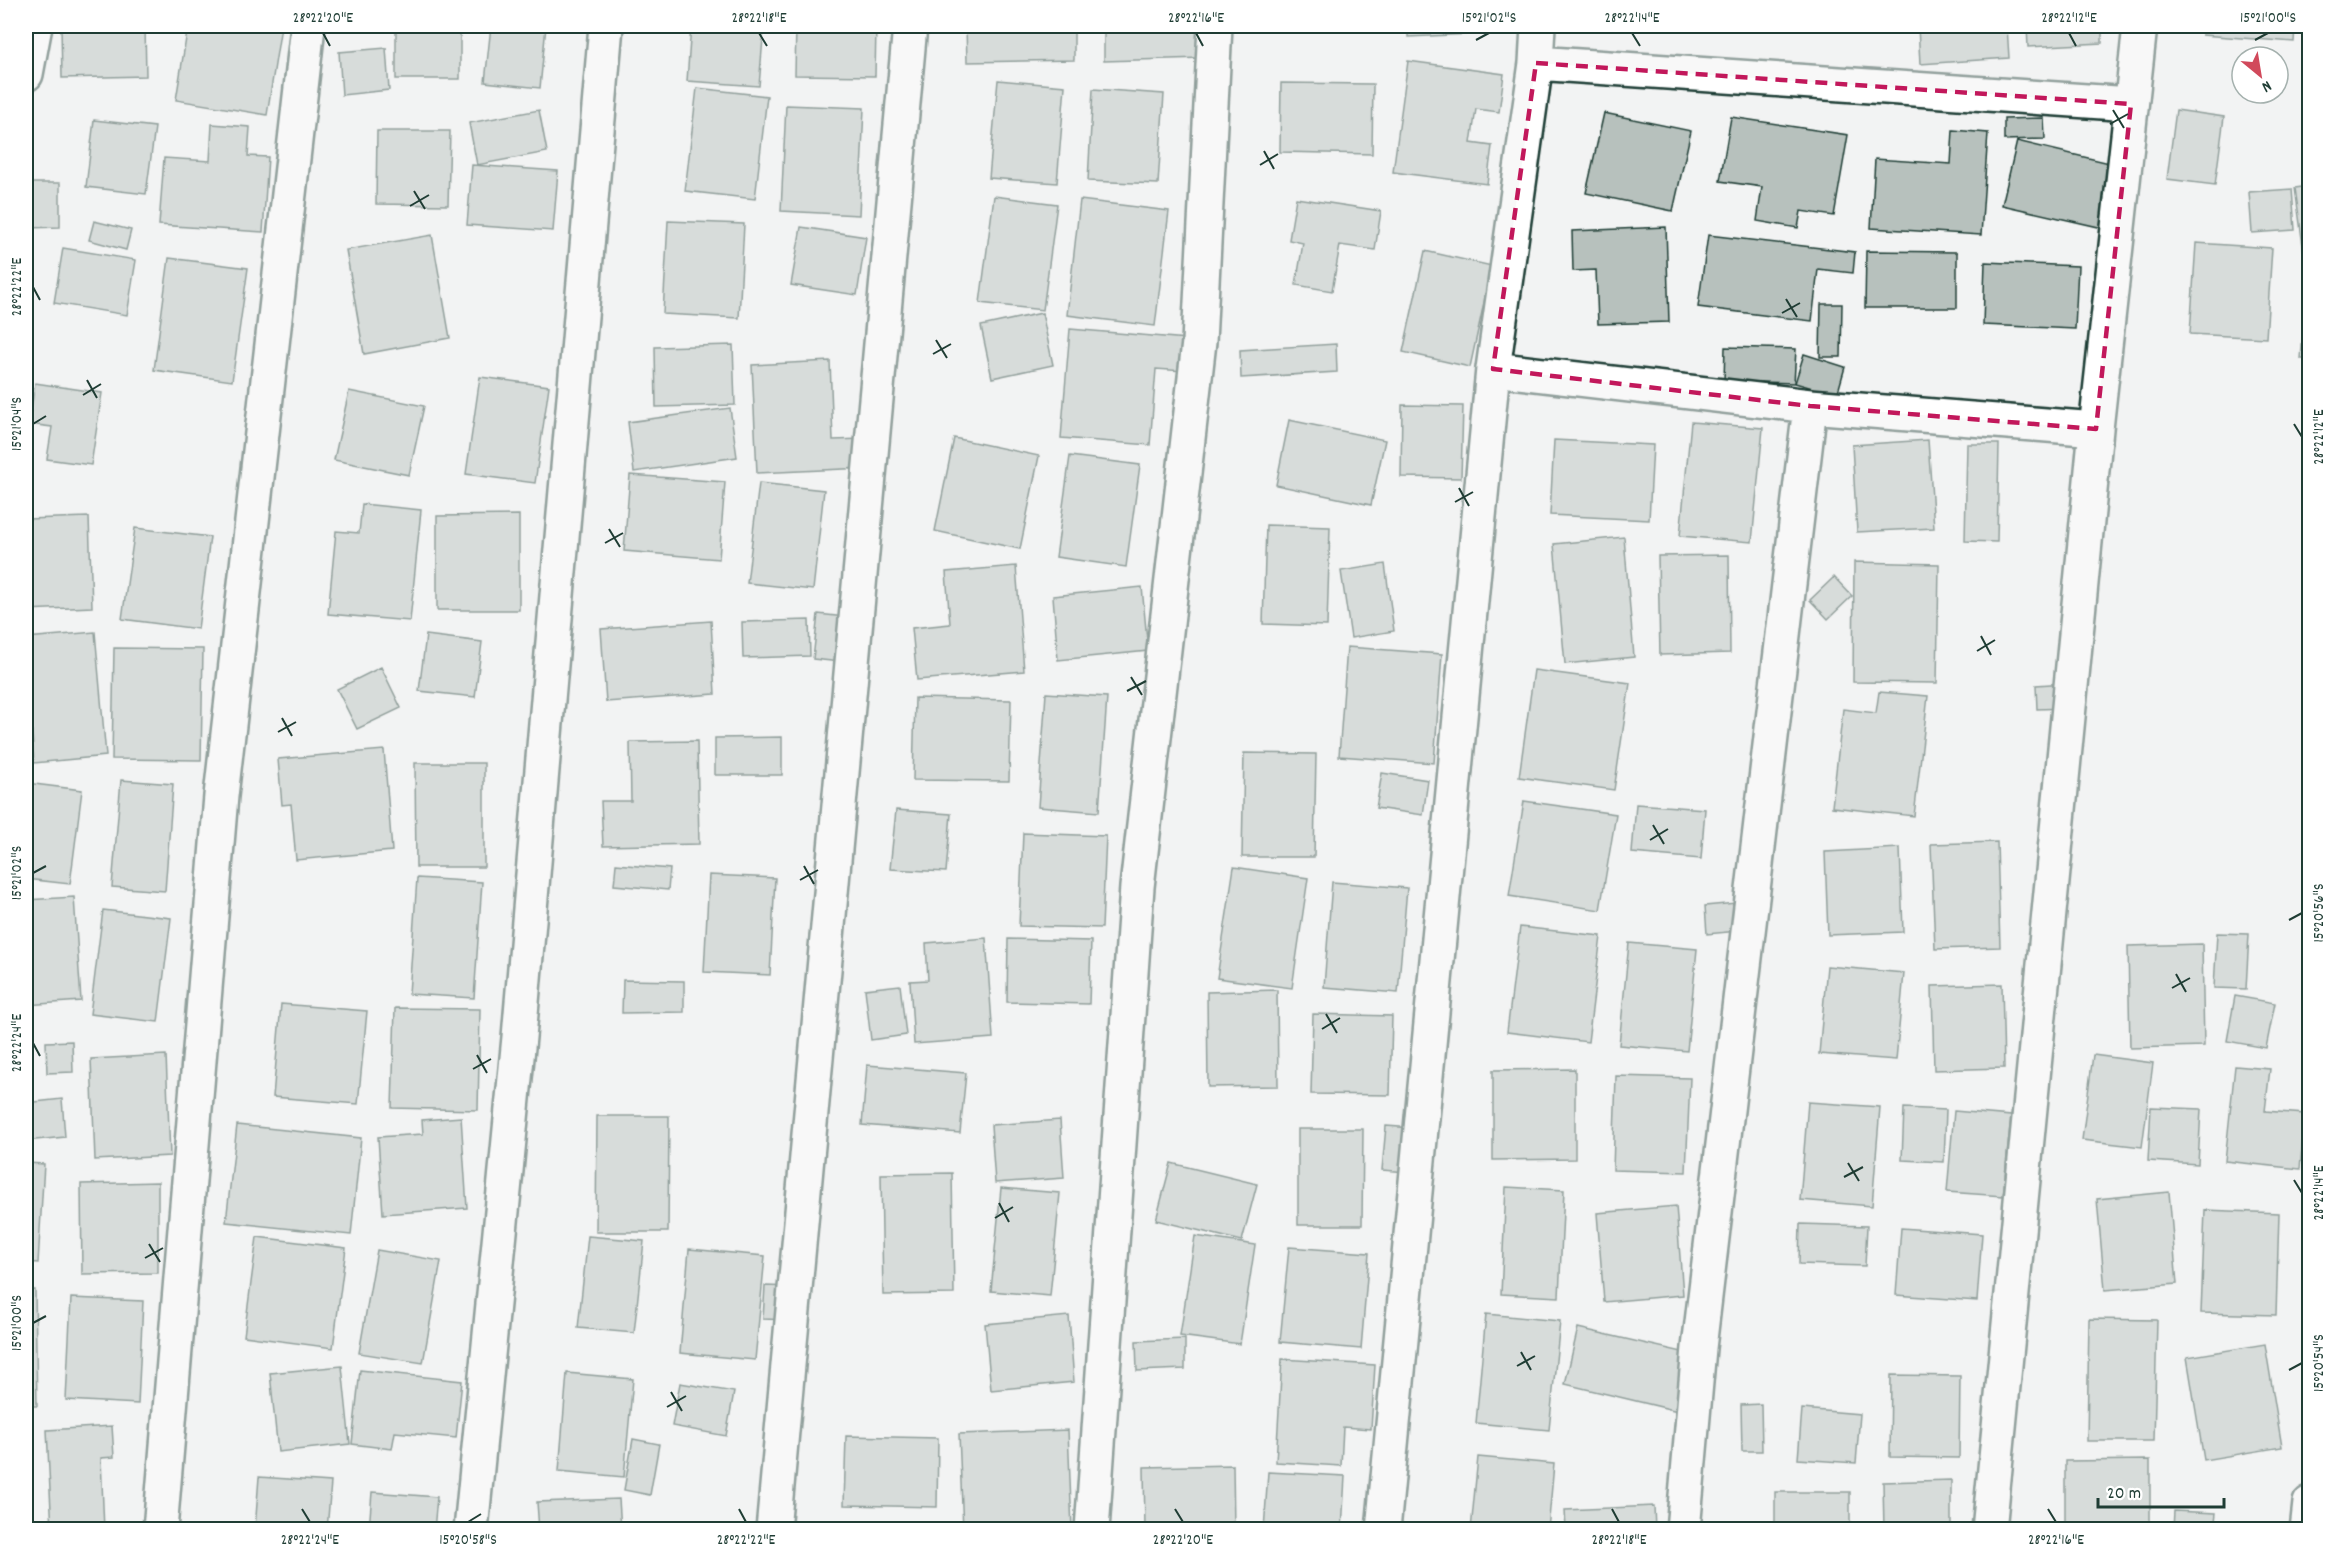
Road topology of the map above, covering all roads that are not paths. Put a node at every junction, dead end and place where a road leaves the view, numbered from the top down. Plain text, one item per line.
1 (35, 26) edge
2 (308, 26) edge
3 (606, 26) edge
4 (910, 26) edge
5 (1215, 26) edge
6 (1538, 26) edge
7 (2140, 26) edge
8 (1536, 63) junction
9 (26, 74) edge
10 (2131, 104) junction
11 (1493, 369) junction
12 (1810, 406) junction
13 (2096, 429) junction
14 (2310, 1503) edge
15 (160, 1530) edge
16 (471, 1530) edge
17 (773, 1530) edge
18 (1092, 1530) edge
19 (1383, 1530) edge
20 (1683, 1530) edge
21 (1989, 1530) edge
22 (2307, 1530) edge

1 - 9 street
2 - 15 street
3 - 16 street
4 - 17 street
5 - 18 street
6 - 8 street
7 - 10 street
8 - 10 street
8 - 11 street
10 - 13 street
11 - 12 street
11 - 19 street
12 - 13 street
12 - 20 street
13 - 21 street
14 - 22 street

